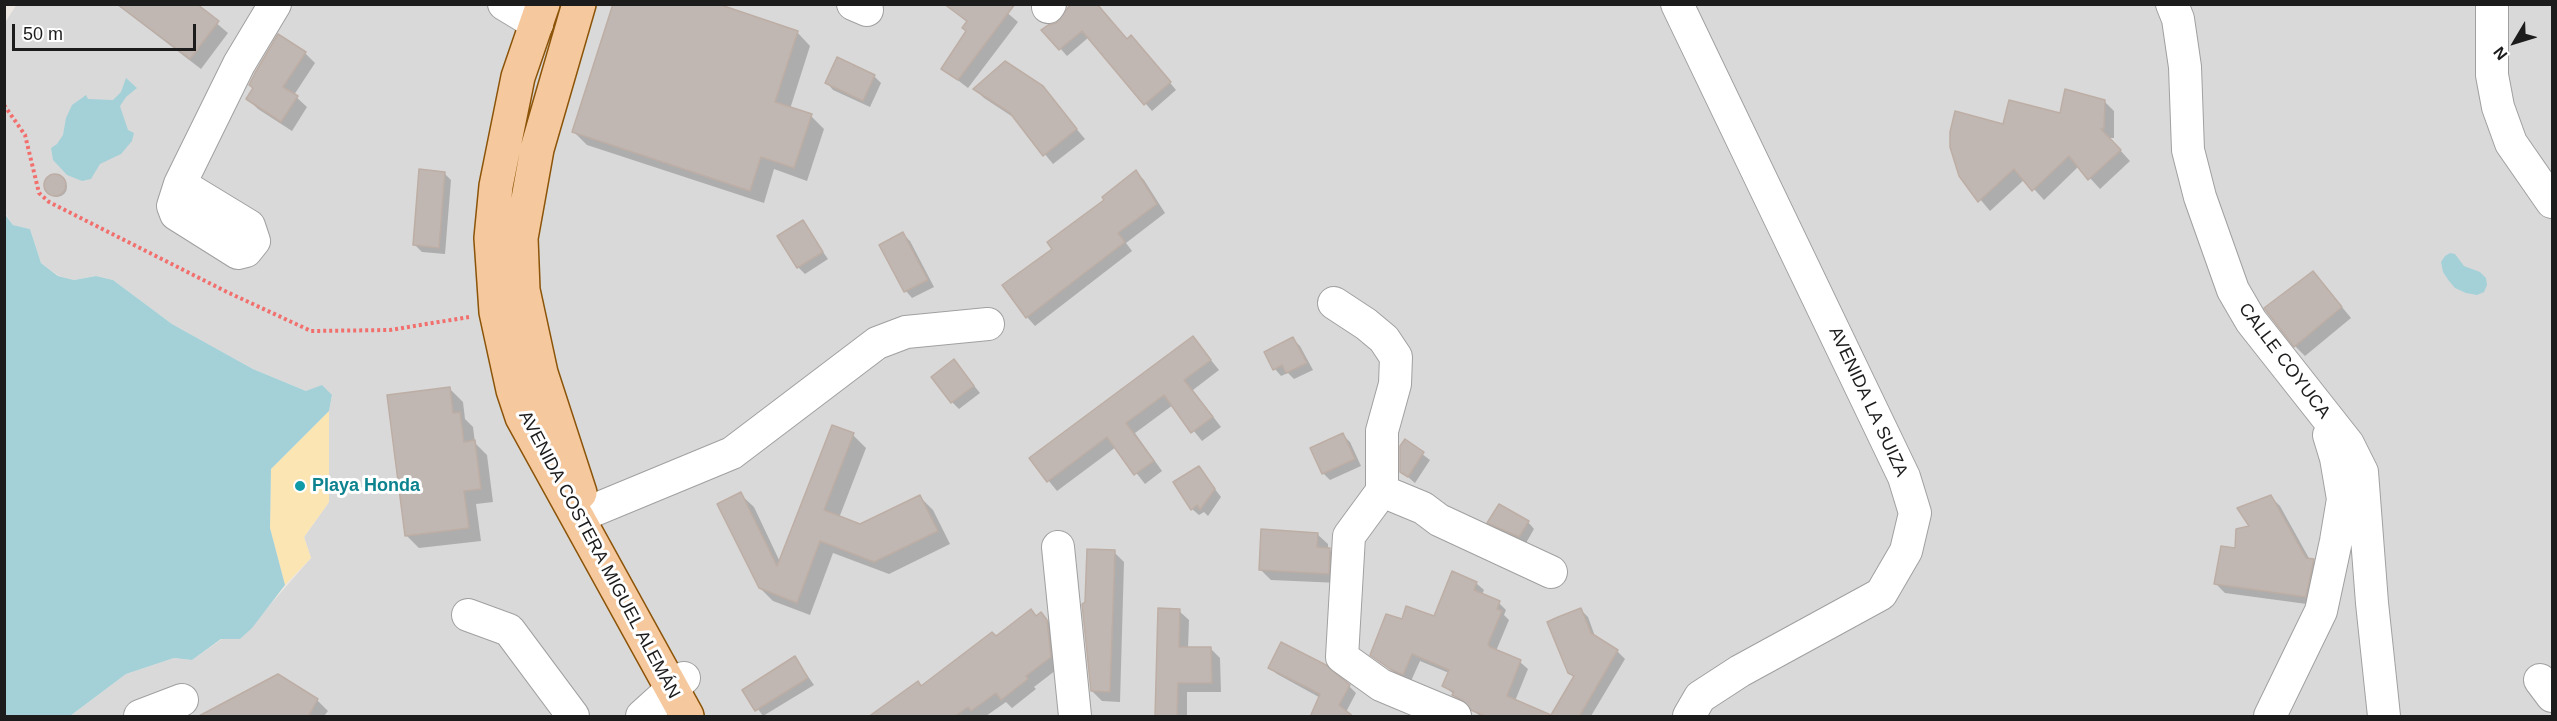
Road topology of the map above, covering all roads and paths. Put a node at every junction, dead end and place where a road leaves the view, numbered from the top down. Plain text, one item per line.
1 (275, 4) edge
2 (504, 4) edge
3 (579, 4) edge
4 (1677, 4) edge
5 (2172, 4) edge
6 (2492, 4) edge
7 (540, 14) edge
8 (180, 183) dead end
9 (2553, 202) edge
10 (1334, 303) dead end
11 (988, 324) dead end
12 (2323, 414) junction
13 (1383, 491) junction
14 (587, 513) junction
15 (1058, 548) dead end
16 (1551, 572) dead end
17 (468, 615) dead end
18 (677, 683) junction
19 (182, 700) dead end
20 (140, 717) edge
21 (573, 717) edge
22 (642, 717) edge
23 (687, 717) edge
24 (706, 717) edge
25 (1076, 717) edge
26 (1455, 717) edge
27 (1689, 717) edge
28 (2270, 717) edge
29 (2384, 717) edge

1 - 8 street
2 - 7 street
3 - 14 main road, AVENIDA COSTERA MIGUEL ALEMÁN
4 - 27 street, AVENIDA LA SUIZA
5 - 12 street, CALLE COYUCA
6 - 9 street
7 - 18 main road, AVENIDA COSTERA MIGUEL ALEMÁN
10 - 13 street
11 - 14 street
12 - 28 street
12 - 29 street, CALLE COYUCA
13 - 16 street
13 - 26 street
14 - 18 main road, AVENIDA COSTERA MIGUEL ALEMÁN
15 - 25 street
17 - 21 street
18 - 22 street
18 - 23 main road, AVENIDA COSTERA MIGUEL ALEMÁN
18 - 24 main road, AVENIDA COSTERA MIGUEL ALEMÁN
19 - 20 street

